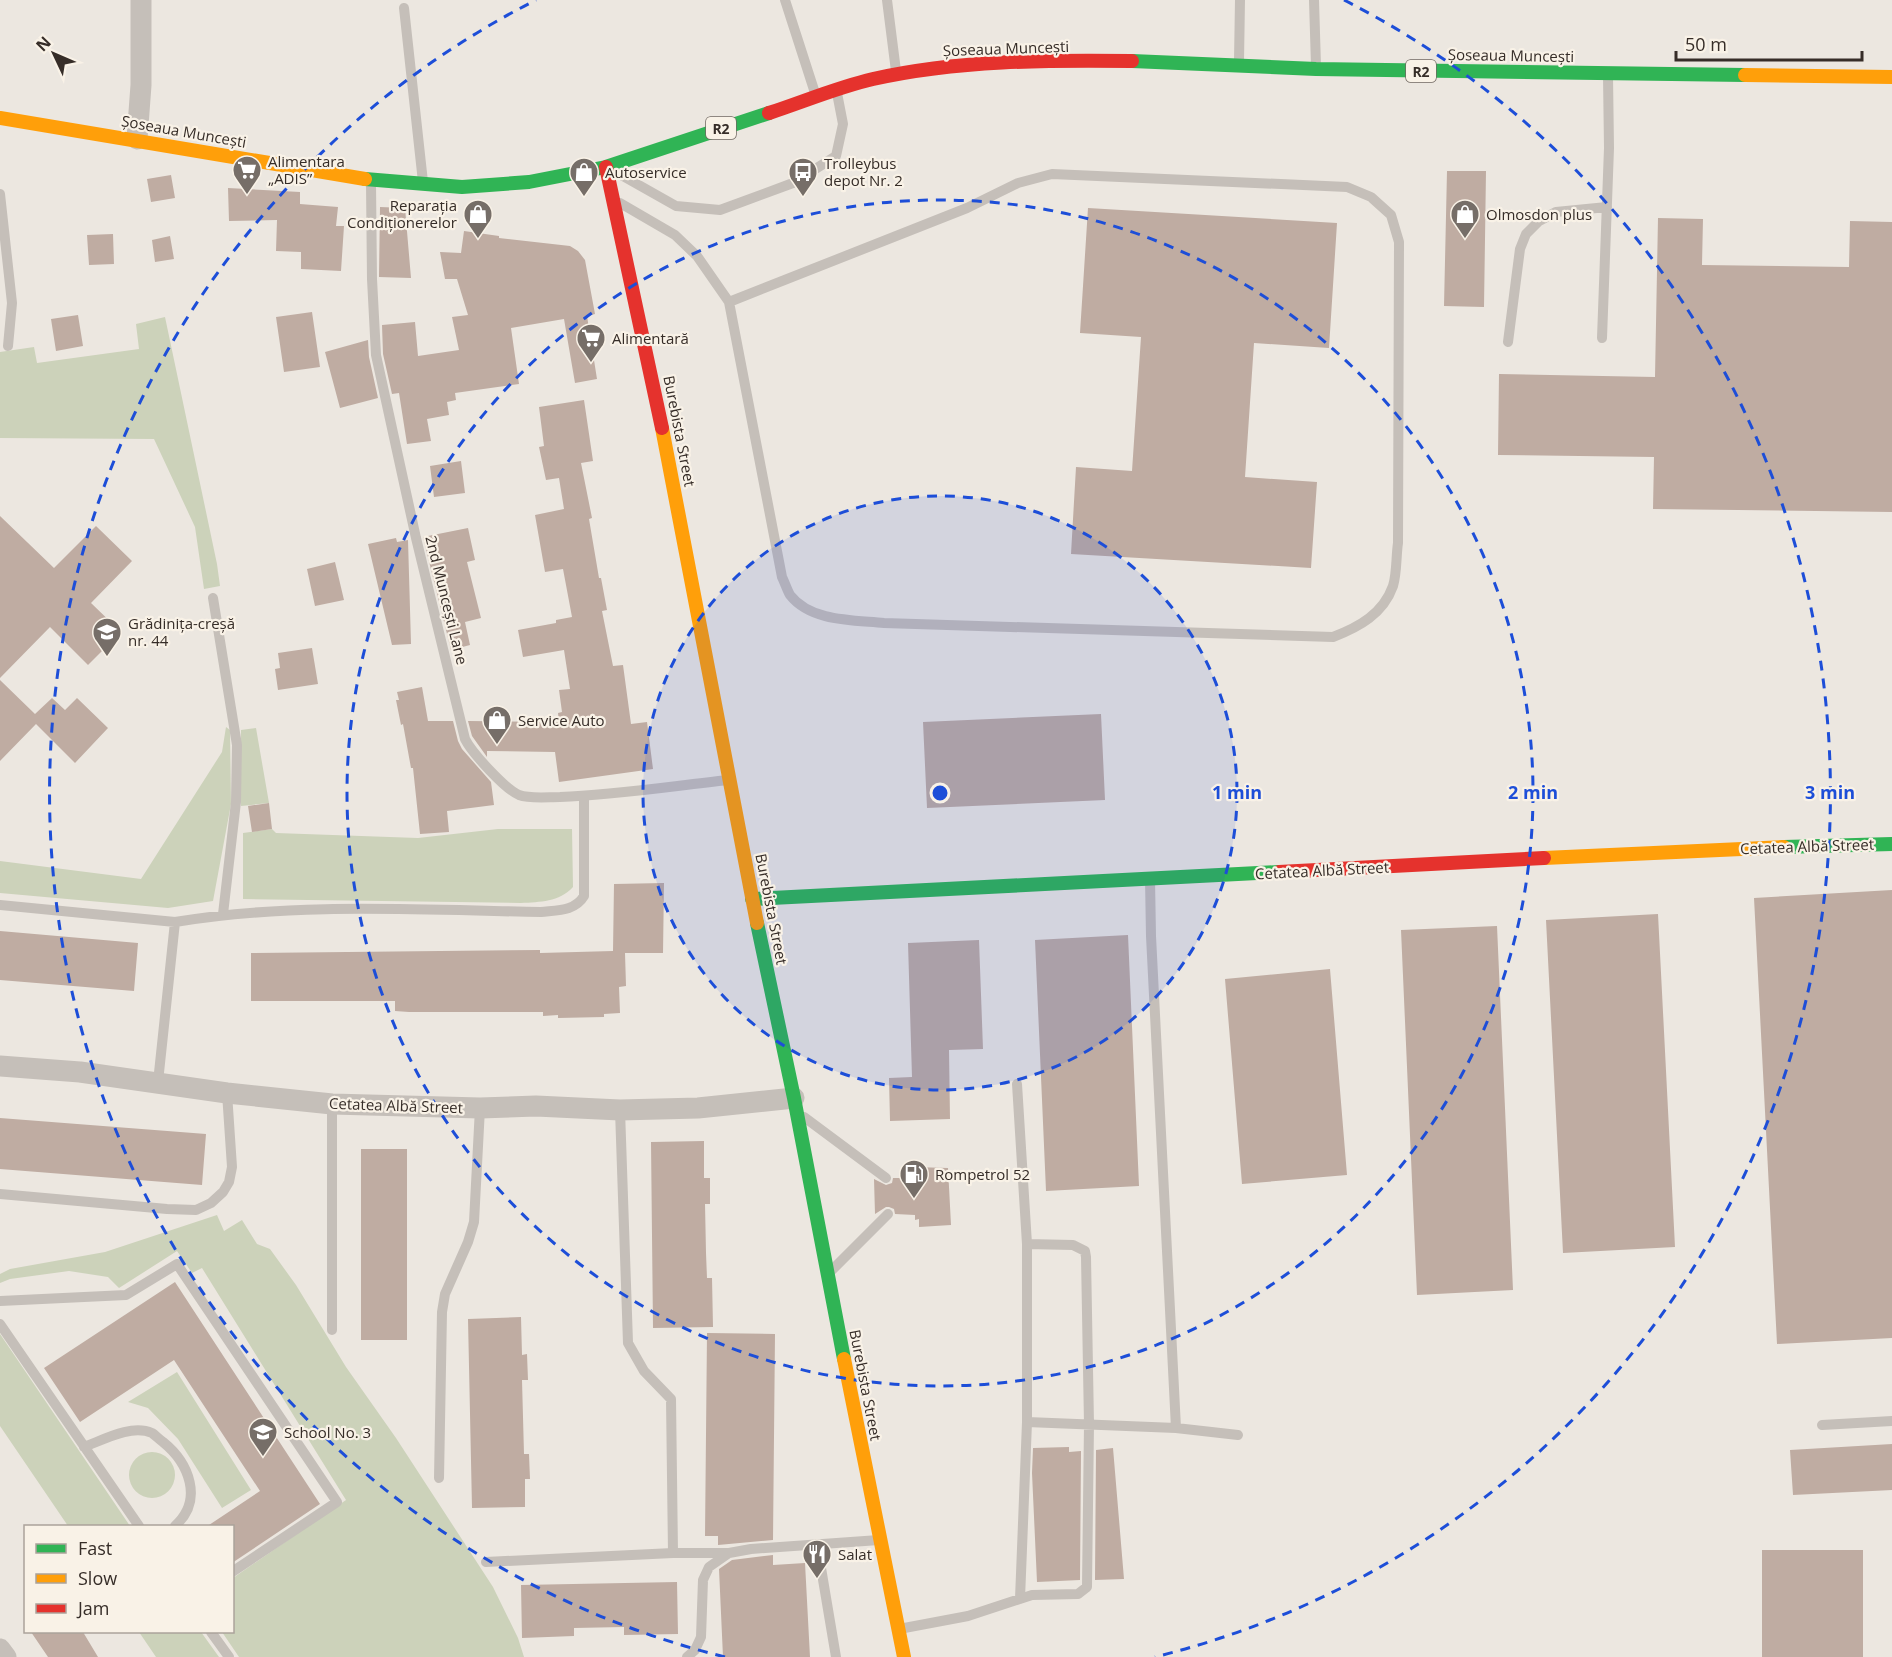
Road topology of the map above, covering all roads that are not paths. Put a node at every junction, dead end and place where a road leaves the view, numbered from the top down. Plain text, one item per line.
1 (141, 0) edge
2 (784, 0) edge
3 (887, 0) edge
4 (1240, 0) edge
5 (1314, 0) edge
6 (404, 8) dead end
7 (1239, 64) junction
8 (1316, 69) junction
9 (1608, 73) junction
10 (897, 74) junction
11 (1892, 76) edge
12 (836, 90) junction
13 (816, 96) junction
14 (1, 118) edge
15 (0, 133) edge
16 (137, 139) junction
17 (606, 167) junction
18 (371, 180) junction
19 (423, 185) junction
20 (0, 194) edge
21 (614, 200) junction
22 (1606, 207) junction
23 (729, 302) junction
24 (1602, 338) dead end
25 (1508, 342) dead end
26 (8, 346) dead end
27 (213, 598) dead end
28 (729, 780) junction
29 (584, 796) junction
30 (1892, 844) edge
31 (1150, 879) junction
32 (752, 899) junction
33 (0, 905) edge
34 (223, 914) junction
35 (175, 922) junction
36 (0, 1065) edge
37 (158, 1082) junction
38 (1017, 1083) dead end
39 (227, 1093) junction
40 (332, 1104) junction
41 (795, 1105) junction
42 (480, 1108) junction
43 (620, 1110) junction
44 (886, 1178) dead end
45 (0, 1194) edge
46 (888, 1214) dead end
47 (1027, 1244) junction
48 (827, 1275) junction
49 (0, 1301) edge
50 (0, 1324) edge
51 (332, 1330) dead end
52 (1892, 1421) edge
53 (1027, 1422) junction
54 (1089, 1424) junction
55 (1822, 1425) dead end
56 (1176, 1428) junction
57 (1239, 1435) dead end
58 (84, 1447) junction
59 (439, 1478) dead end
60 (138, 1525) edge
61 (177, 1525) edge
62 (880, 1540) junction
63 (817, 1544) junction
64 (729, 1552) junction
65 (673, 1553) junction
66 (486, 1562) dead end
67 (234, 1571) edge
68 (1020, 1599) junction
69 (898, 1629) junction
70 (212, 1633) edge
71 (0, 1648) edge
72 (6, 1657) edge
73 (229, 1657) edge
74 (687, 1657) edge
75 (836, 1657) edge
76 (904, 1657) edge

1 - 16 street
2 - 13 lane
3 - 10 lane
4 - 7 lane
5 - 8 lane
6 - 19 lane
7 - 8 main road, Șoseaua Muncești / R2
7 - 10 main road, Șoseaua Muncești / R2
8 - 9 main road, Șoseaua Muncești / R2
9 - 11 main road, Șoseaua Muncești / R2
9 - 22 lane
10 - 12 main road, Șoseaua Muncești / R2
12 - 13 main road, Șoseaua Muncești / R2
12 - 17 lane
13 - 17 main road, Șoseaua Muncești / R2
14 - 15 lane
14 - 16 main road, Șoseaua Muncești / R2
16 - 18 main road, Șoseaua Muncești / R2
17 - 19 main road, Șoseaua Muncești / R2
17 - 21 main road, Burebista Street
18 - 19 main road, Șoseaua Muncești / R2
18 - 29 lane, 2nd Muncești Lane
20 - 26 lane
21 - 23 lane
21 - 28 main road, Burebista Street
22 - 24 lane
22 - 25 lane
23 - 23 lane
27 - 34 lane
28 - 29 lane, 2nd Muncești Lane
28 - 32 main road, Burebista Street
29 - 34 lane
30 - 31 main road, Cetatea Albă Street
31 - 32 main road, Cetatea Albă Street
31 - 56 lane
32 - 41 main road, Burebista Street
33 - 35 lane
34 - 35 lane
35 - 37 lane
36 - 37 street, Cetatea Albă Street
37 - 39 street, Cetatea Albă Street
38 - 47 lane
39 - 40 street, Cetatea Albă Street
39 - 45 lane
40 - 42 street, Cetatea Albă Street
40 - 51 lane
41 - 43 street, Cetatea Albă Street
41 - 44 lane
41 - 48 main road, Burebista Street
42 - 43 street, Cetatea Albă Street
42 - 59 lane
43 - 65 lane
46 - 48 lane
47 - 53 lane
47 - 54 lane
48 - 62 main road, Burebista Street
49 - 67 lane
50 - 58 lane
52 - 55 lane
53 - 54 lane
53 - 68 lane
54 - 56 lane
54 - 68 lane
56 - 57 lane
58 - 60 lane
58 - 61 lane
62 - 63 lane
62 - 69 main road, Burebista Street
63 - 64 lane
63 - 75 lane
64 - 65 lane
64 - 74 lane
65 - 66 lane
68 - 69 lane
69 - 76 main road, Burebista Street
70 - 73 lane
71 - 72 street

